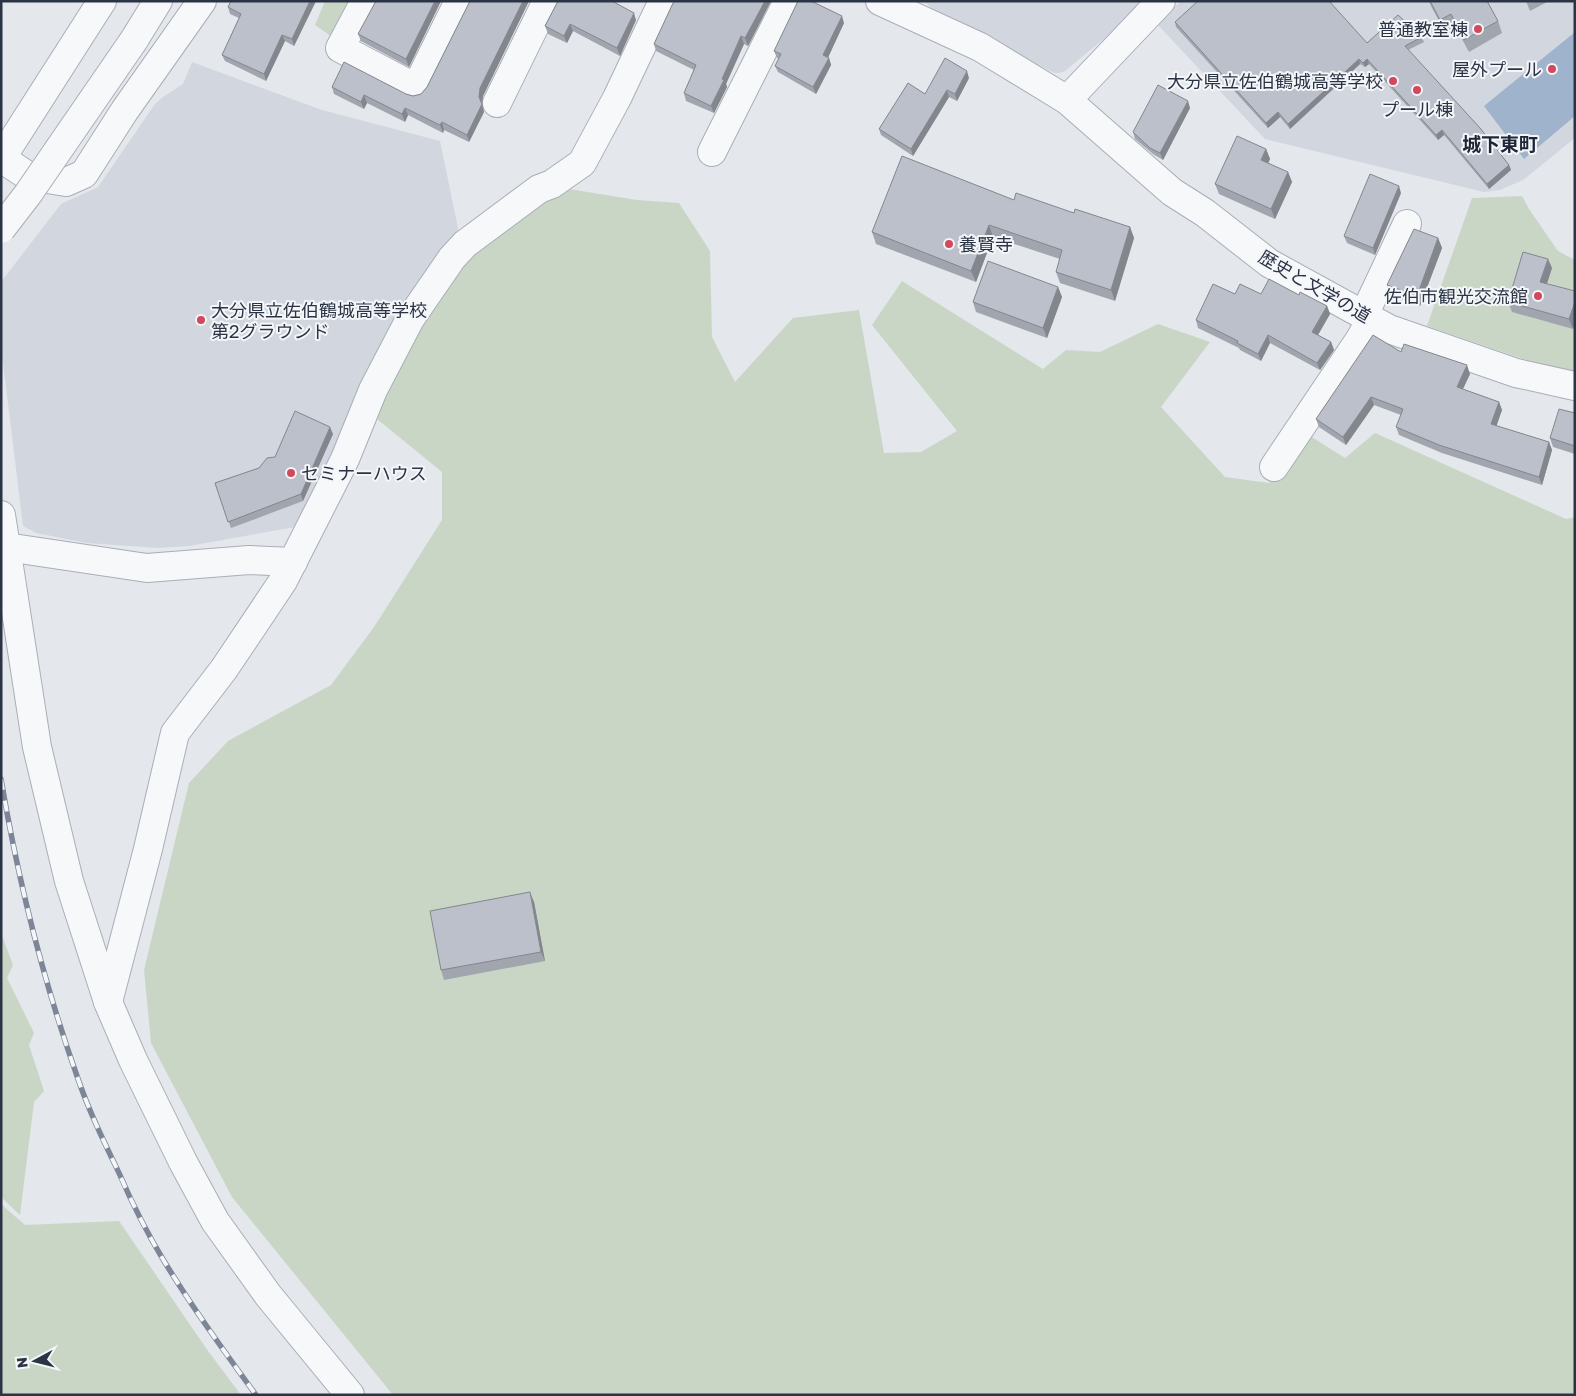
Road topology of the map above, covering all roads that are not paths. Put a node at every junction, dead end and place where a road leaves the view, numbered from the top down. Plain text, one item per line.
1 (102, 1) edge
2 (158, 1) edge
3 (202, 1) edge
4 (365, 1) edge
5 (459, 1) edge
6 (547, 1) edge
7 (663, 1) edge
8 (788, 1) edge
9 (880, 1) edge
10 (1161, 1) edge
11 (1067, 100) junction
12 (497, 103) dead end
13 (712, 152) dead end
14 (1, 158) edge
15 (1407, 224) dead end
16 (1, 229) edge
17 (1368, 317) junction
18 (1575, 386) edge
19 (1274, 467) dead end
20 (1, 515) edge
21 (6, 547) junction
22 (293, 562) junction
23 (108, 1002) junction
24 (350, 1395) edge

1 - 14 street
2 - 16 street, bridge
3 - 14 street
4 - 5 street
6 - 12 street
7 - 22 street
8 - 13 street
9 - 11 street, 歴史と文学の道
10 - 11 street
11 - 17 street, 歴史と文学の道
15 - 17 street
17 - 18 street, 歴史と文学の道
17 - 19 street
20 - 21 street
21 - 22 street
21 - 23 street
22 - 23 street
23 - 24 street

